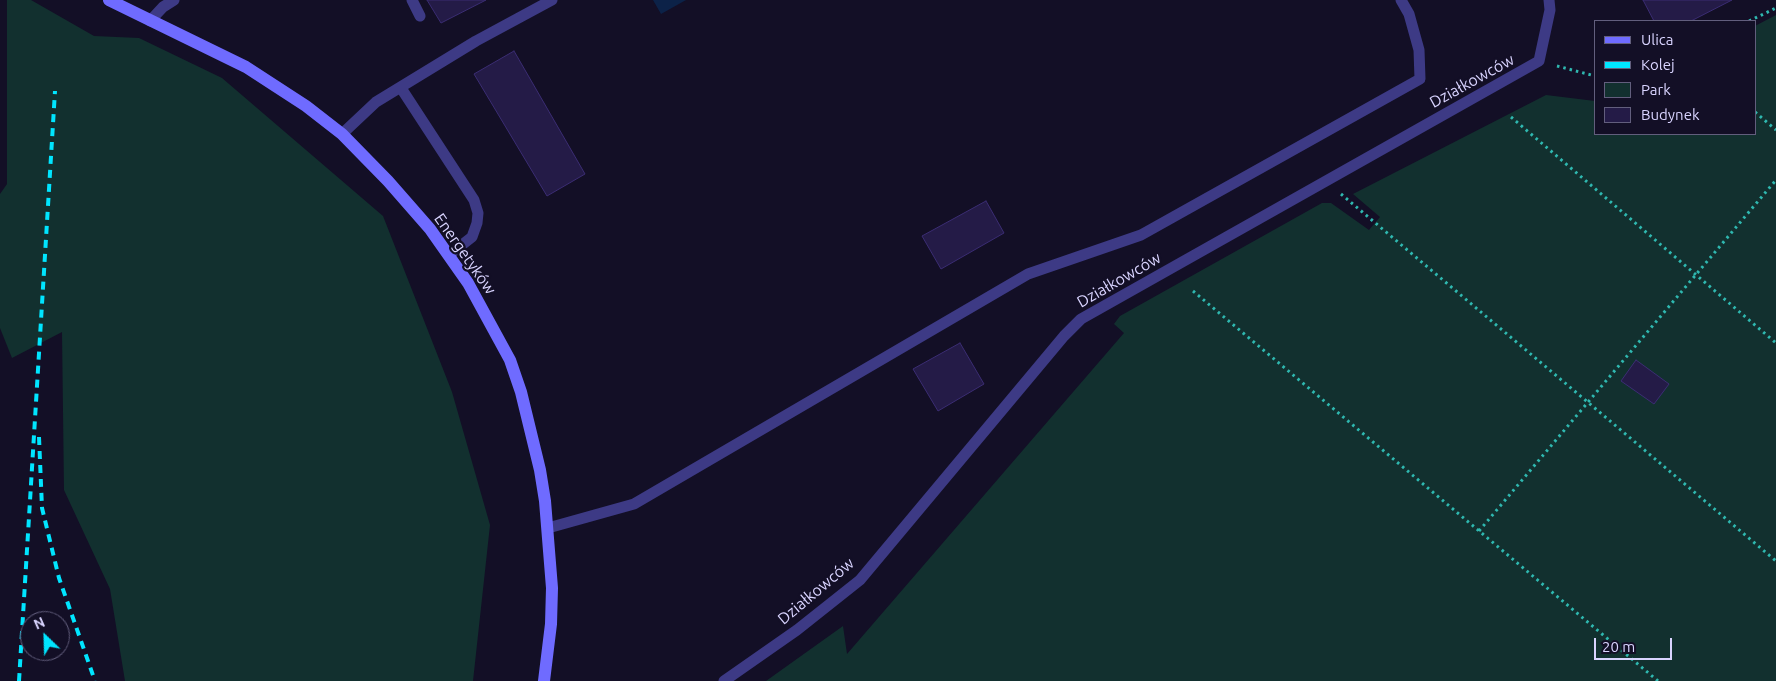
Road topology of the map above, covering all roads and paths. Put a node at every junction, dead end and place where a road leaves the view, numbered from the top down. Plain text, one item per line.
1 (109, 0) edge
2 (174, 0) edge
3 (412, 0) edge
4 (552, 0) edge
5 (1401, 0) edge
6 (1549, 0) edge
7 (540, 3) edge
8 (1776, 8) edge
9 (420, 16) dead end
10 (150, 20) junction
11 (1751, 20) edge
12 (1539, 61) junction
13 (1594, 76) edge
14 (401, 88) junction
15 (1756, 113) edge
16 (1512, 117) dead end
17 (1776, 130) edge
18 (342, 134) junction
19 (1776, 180) edge
20 (1326, 181) junction
21 (449, 255) junction
22 (1696, 275) junction
23 (1193, 291) dead end
24 (1776, 343) edge
25 (1588, 403) junction
26 (548, 528) junction
27 (1479, 531) junction
28 (1776, 561) edge
29 (544, 681) edge
30 (724, 681) edge
31 (1658, 681) edge

1 - 10 street, Energetyków
2 - 10 lane
3 - 9 lane
4 - 7 lane
5 - 26 lane
6 - 12 lane
7 - 14 lane
8 - 11 path
10 - 18 street, Energetyków
12 - 13 path
12 - 20 lane, Działkowców
14 - 18 lane
14 - 21 lane
15 - 17 path
16 - 22 path
18 - 21 street, Energetyków
19 - 22 path
20 - 25 path
20 - 30 lane, Działkowców
21 - 26 street, Energetyków
22 - 24 path
22 - 25 path
23 - 27 path
25 - 27 path
25 - 28 path
26 - 29 street, Energetyków
27 - 31 path

